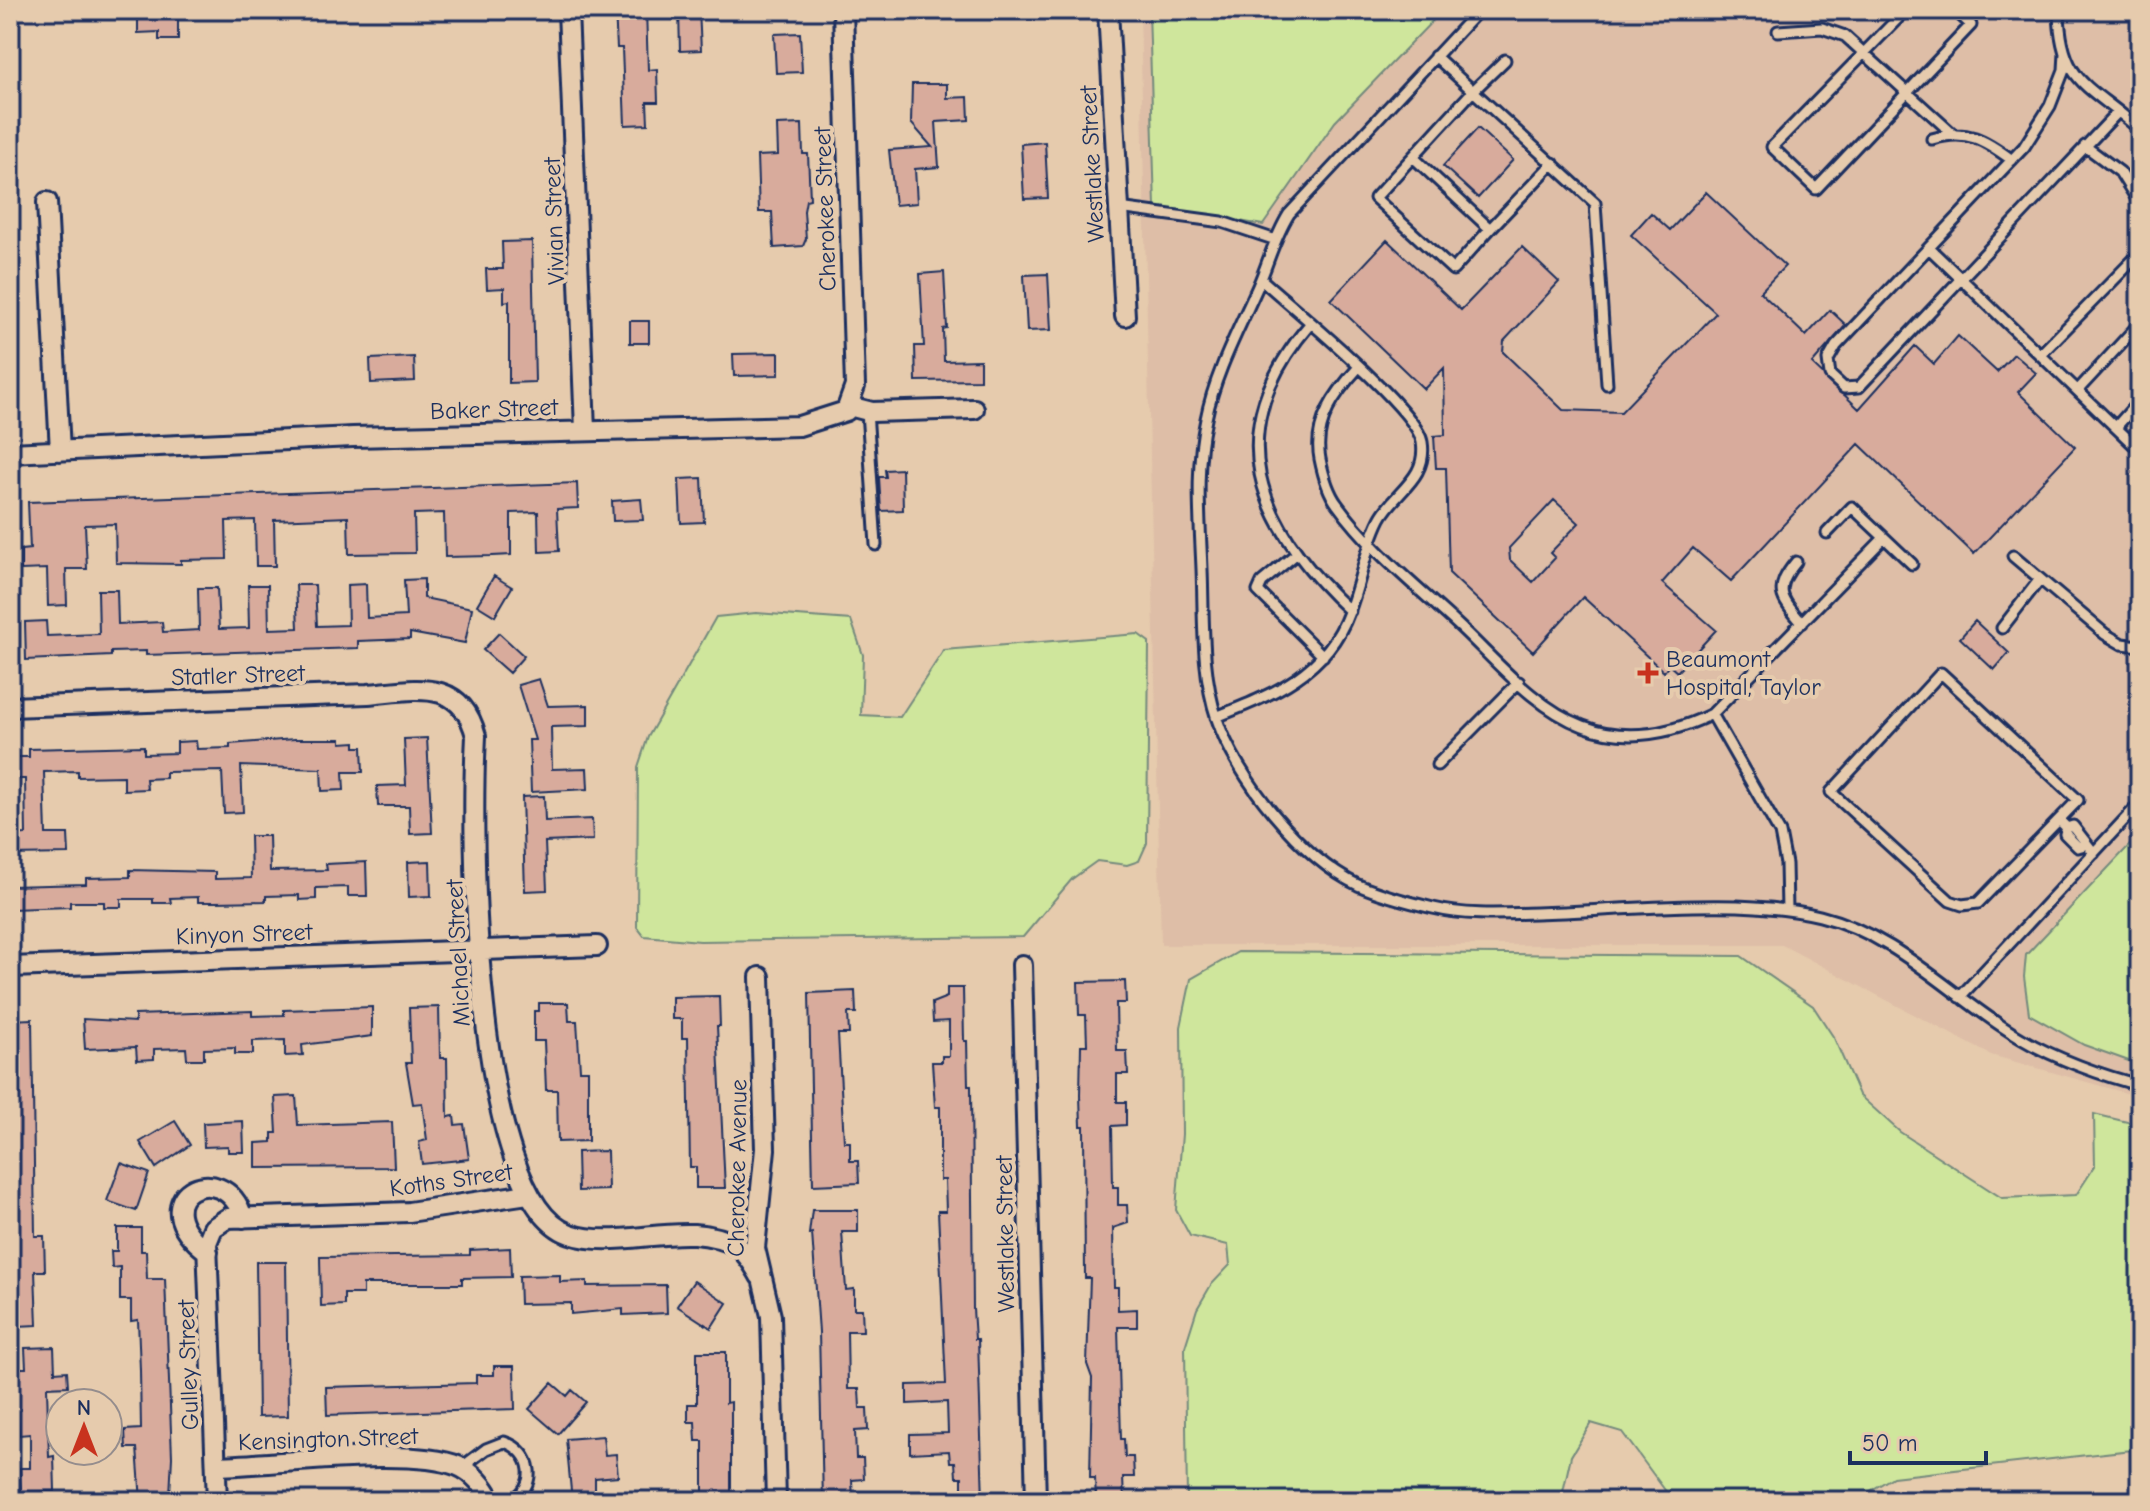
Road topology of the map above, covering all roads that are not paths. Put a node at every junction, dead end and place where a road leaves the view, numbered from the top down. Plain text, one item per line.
1 (568, 10) edge
2 (843, 10) edge
3 (1108, 10) edge
4 (1479, 10) edge
5 (1906, 10) edge
6 (1955, 10) edge
7 (2059, 10) edge
8 (1778, 31) dead end
9 (2065, 53) junction
10 (1864, 55) junction
11 (1435, 56) junction
12 (1505, 60) dead end
13 (1473, 91) junction
14 (1907, 94) junction
15 (2118, 112) junction
16 (2140, 130) edge
17 (1954, 135) junction
18 (1932, 139) dead end
19 (2085, 146) junction
20 (1413, 157) junction
21 (2012, 160) junction
22 (1553, 163) junction
23 (47, 202) dead end
24 (2140, 204) edge
25 (1119, 208) junction
26 (1490, 229) junction
27 (1273, 239) junction
28 (1929, 248) junction
29 (2140, 253) edge
30 (1962, 278) junction
31 (1261, 279) junction
32 (1125, 316) dead end
33 (2140, 323) edge
34 (1310, 324) junction
35 (2041, 354) junction
36 (1358, 368) junction
37 (1607, 384) dead end
38 (2078, 390) junction
39 (2140, 400) edge
40 (858, 409) junction
41 (974, 409) dead end
42 (2116, 427) junction
43 (585, 430) junction
44 (2140, 446) edge
45 (60, 451) junction
46 (10, 453) edge
47 (1827, 533) dead end
48 (1884, 538) junction
49 (1369, 543) junction
50 (876, 545) dead end
51 (1296, 554) junction
52 (2013, 556) dead end
53 (1796, 562) dead end
54 (1912, 564) dead end
55 (2040, 579) junction
56 (1350, 611) junction
57 (1802, 623) junction
58 (2002, 628) dead end
59 (2140, 646) edge
60 (1323, 656) junction
61 (1519, 682) junction
62 (10, 707) edge
63 (463, 707) joint
64 (1712, 714) junction
65 (1216, 717) junction
66 (1437, 765) dead end
67 (2140, 803) edge
68 (2063, 824) junction
69 (2094, 853) junction
70 (1787, 910) junction
71 (597, 946) dead end
72 (480, 950) junction
73 (1022, 965) dead end
74 (10, 967) edge
75 (760, 977) dead end
76 (1960, 997) junction
77 (2140, 1085) edge
78 (528, 1194) junction
79 (243, 1218) junction
80 (213, 1228) joint
81 (208, 1252) junction
82 (760, 1276) junction
83 (216, 1466) junction
84 (462, 1467) junction
85 (217, 1501) edge
86 (492, 1501) edge
87 (509, 1501) edge
88 (776, 1501) edge
89 (1036, 1501) edge

1 - 43 street, Vivian Street
2 - 40 street, Cherokee Street
3 - 25 street, Westlake Street
4 - 11 lane
5 - 10 lane
6 - 14 lane
7 - 9 lane
8 - 10 lane
9 - 15 lane
9 - 21 lane
10 - 14 lane
10 - 14 lane
11 - 13 lane
11 - 27 lane
12 - 13 lane
13 - 20 lane
13 - 22 lane
14 - 17 lane
15 - 16 lane
15 - 19 lane
17 - 18 lane
17 - 21 lane
19 - 24 lane
19 - 30 lane
20 - 26 lane
20 - 26 lane
21 - 28 lane
22 - 26 lane
22 - 37 lane
23 - 45 street
25 - 27 lane
25 - 32 street, Westlake Street
27 - 31 lane
28 - 30 lane
28 - 30 lane
29 - 35 lane
30 - 35 lane
31 - 34 lane
31 - 65 lane
33 - 38 lane
34 - 36 lane
34 - 51 lane
35 - 38 lane
36 - 49 lane
36 - 49 lane
38 - 42 lane
39 - 42 lane
40 - 41 street, Baker Street
40 - 43 street, Baker Street
40 - 50 lane
42 - 44 lane
43 - 45 street, Baker Street
45 - 46 street, Baker Street
47 - 48 lane
48 - 54 lane
48 - 57 lane
49 - 56 lane
49 - 61 lane
51 - 56 lane
51 - 60 lane
52 - 55 lane
53 - 57 lane
55 - 58 lane
55 - 59 lane
56 - 60 lane
57 - 64 lane
60 - 65 lane
61 - 64 lane
61 - 66 lane
62 - 63 street, Statler Street
63 - 72 street, Michael Street
64 - 70 lane
65 - 70 lane
67 - 69 lane
68 - 68 lane
68 - 69 lane
69 - 76 lane
70 - 76 lane
71 - 72 street, Kinyon Street
72 - 74 street, Kinyon Street
72 - 78 street, Michael Street
73 - 89 street, Westlake Street
75 - 82 street, Cherokee Avenue
76 - 77 lane
78 - 79 street, Koths Street
78 - 82 street, Koths Street
79 - 80 street, Koths Street
79 - 81 street
80 - 81 street, Gulley Street
81 - 83 street, Gulley Street
82 - 88 street, Cherokee Avenue
83 - 84 street, Kensington Street
83 - 85 street, Gulley Street
84 - 86 street, Kensington Street
84 - 87 lane

